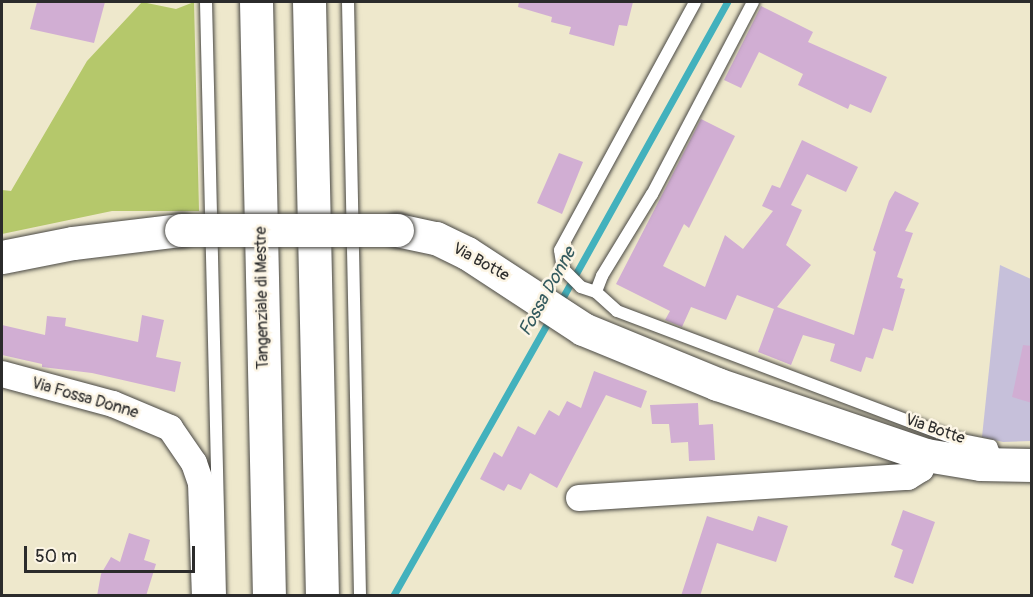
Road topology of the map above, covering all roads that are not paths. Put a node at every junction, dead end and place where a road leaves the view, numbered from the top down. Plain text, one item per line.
1 (206, 2) edge
2 (256, 2) edge
3 (309, 2) edge
4 (348, 2) edge
5 (695, 2) edge
6 (753, 2) edge
7 (2, 257) edge
8 (596, 292) junction
9 (2, 374) edge
10 (926, 454) junction
11 (1016, 465) edge
12 (579, 498) dead end
13 (205, 596) edge
14 (220, 596) edge
15 (269, 596) edge
16 (322, 596) edge
17 (360, 596) edge

1 - 14 lane
2 - 15 main road, Tangenziale di Mestre
3 - 16 main road
4 - 17 lane
5 - 8 lane, Via Botte
6 - 8 lane
7 - 10 main road, Via Botte, bridge
8 - 11 lane, Via Botte
9 - 13 street, Via Fossa Donne
10 - 11 main road, Via Botte
10 - 12 street, Via Botte

